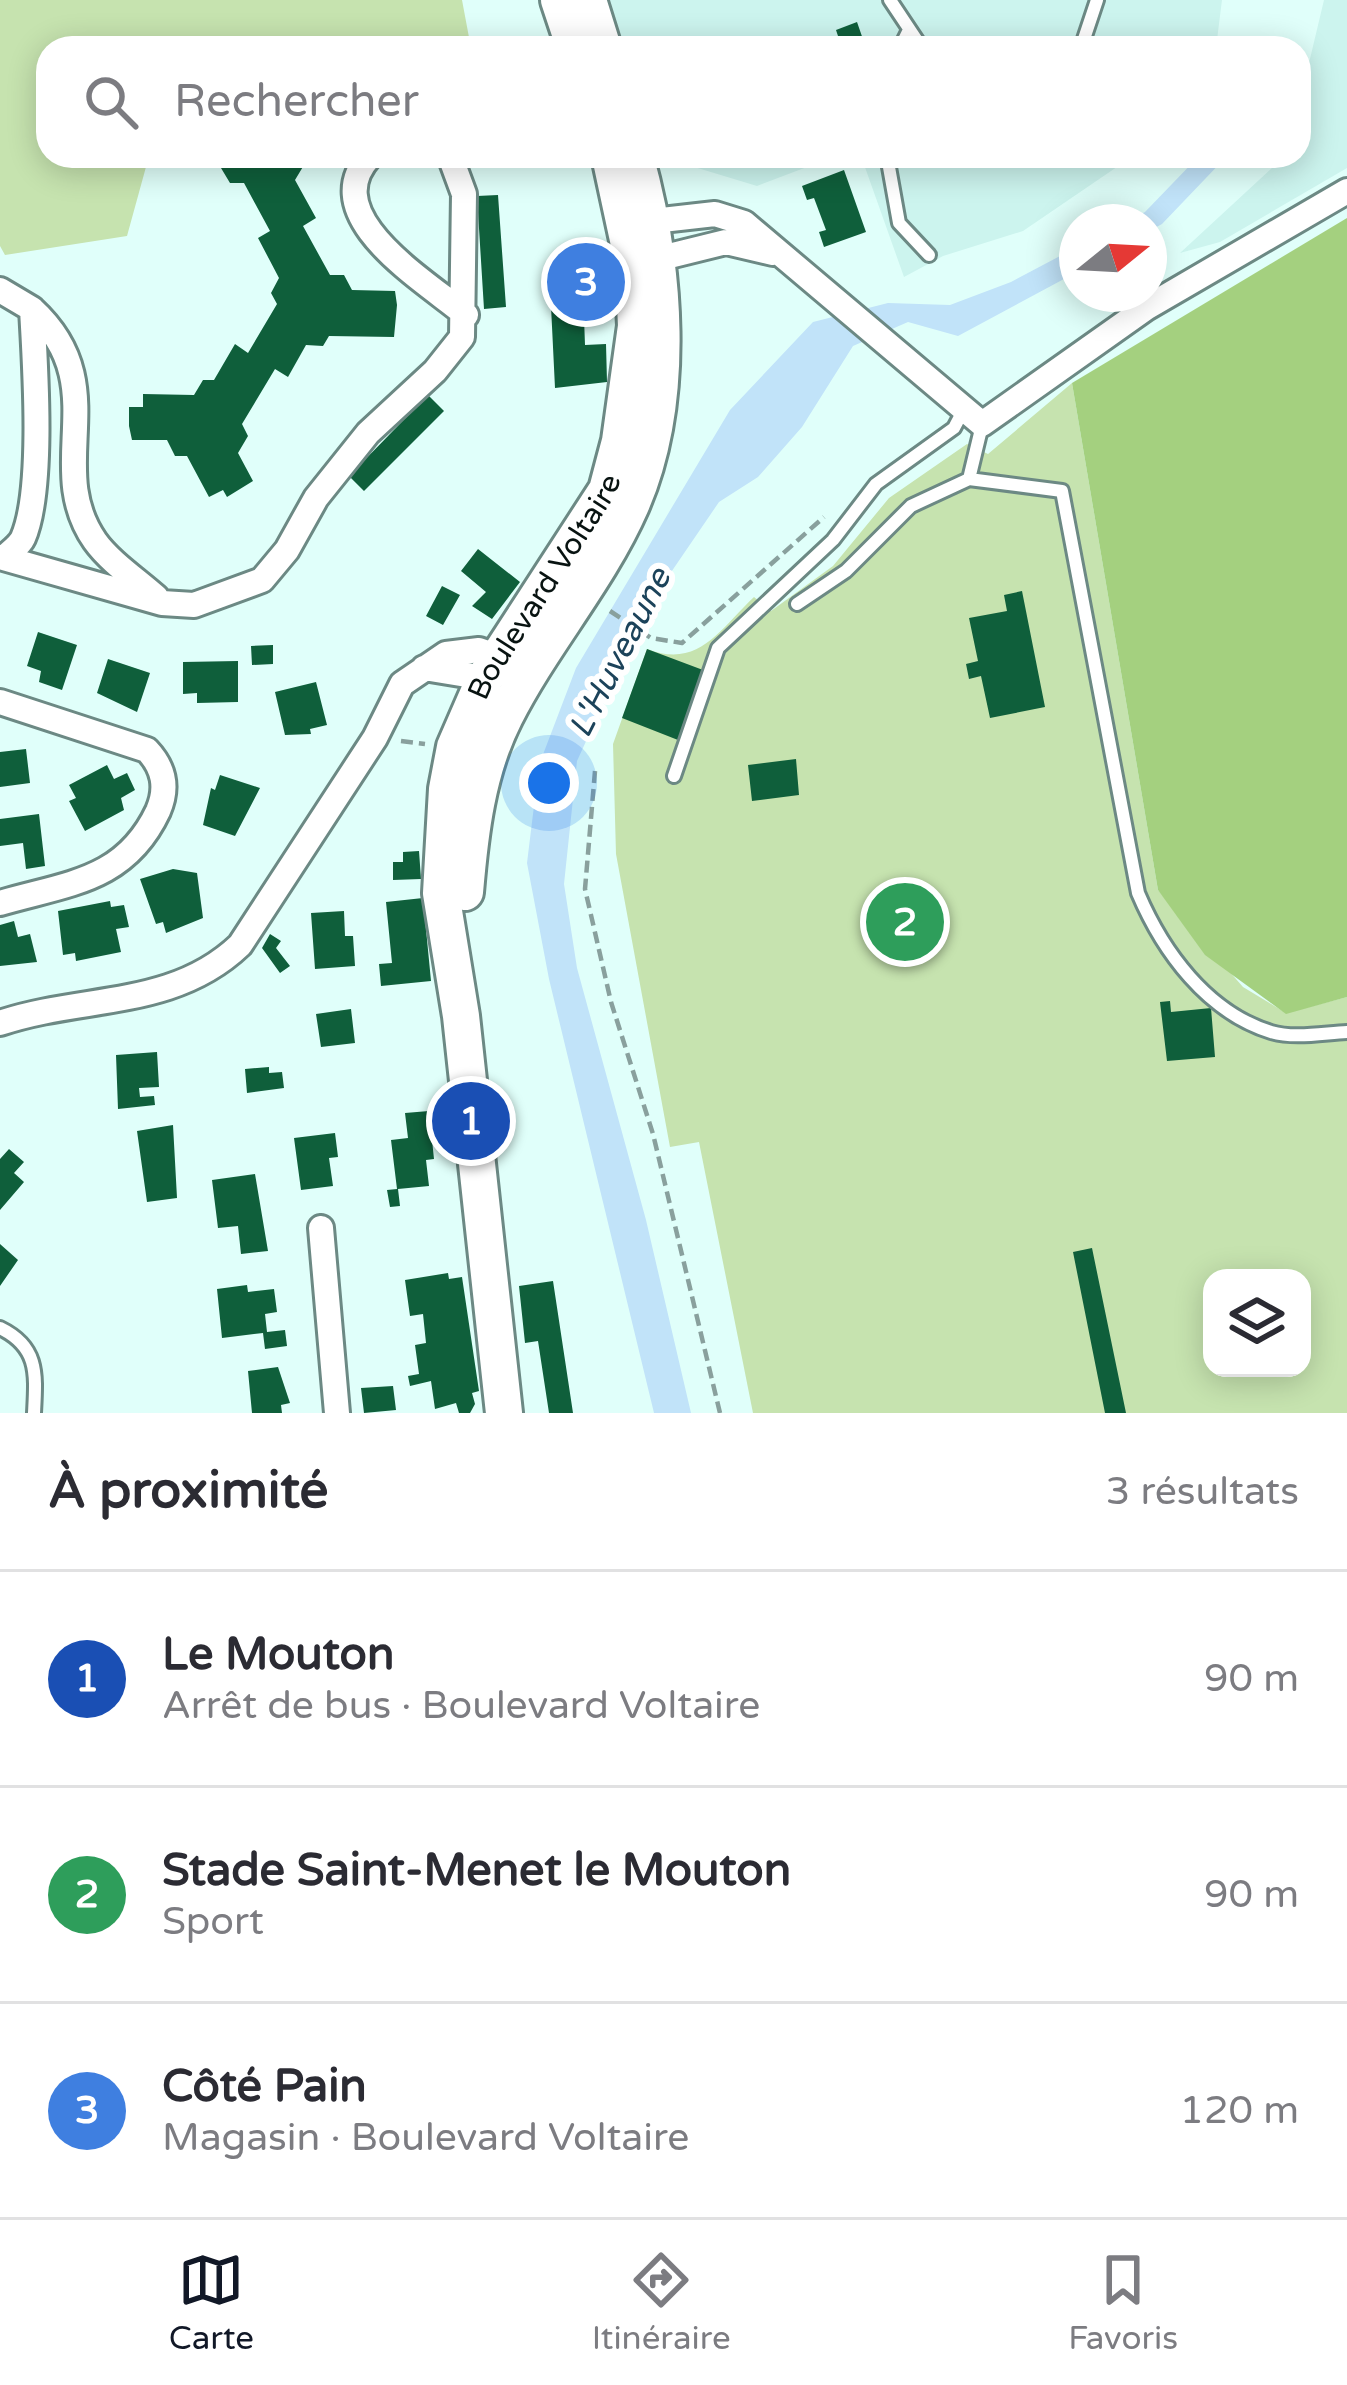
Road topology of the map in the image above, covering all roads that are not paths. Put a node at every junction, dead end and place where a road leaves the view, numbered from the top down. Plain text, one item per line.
1 (559, 0) edge
2 (588, 0) edge
3 (890, 0) edge
4 (1097, 0) edge
5 (909, 30) junction
6 (570, 36) edge
7 (599, 36) edge
8 (906, 36) edge
9 (913, 36) edge
10 (1085, 36) edge
11 (363, 168) edge
12 (454, 168) edge
13 (616, 168) edge
14 (637, 168) edge
15 (889, 168) edge
16 (1347, 191) edge
17 (647, 246) junction
18 (929, 255) dead end
19 (781, 256) junction
20 (0, 290) edge
21 (32, 309) junction
22 (466, 315) junction
23 (973, 417) junction
24 (969, 478) junction
25 (2, 558) edge
26 (162, 603) junction
27 (796, 604) dead end
28 (506, 668) junction
29 (0, 702) edge
30 (674, 776) dead end
31 (0, 903) edge
32 (461, 1016) junction
33 (0, 1023) edge
34 (1347, 1032) edge
35 (322, 1228) dead end
36 (0, 1328) edge
37 (501, 1411) edge
38 (34, 1413) edge
39 (337, 1413) edge

1 - 6 main road
2 - 7 main road
3 - 5 lane
4 - 10 lane
5 - 8 lane
5 - 9 lane
11 - 22 street
12 - 22 street
13 - 17 main road, Boulevard Voltaire
14 - 17 main road
15 - 18 lane
16 - 23 street
17 - 19 street
17 - 19 street
17 - 28 main road, Boulevard Voltaire
17 - 28 main road, Boulevard Voltaire
19 - 23 street
20 - 21 street
21 - 25 street
21 - 26 street
22 - 26 street
23 - 24 lane
23 - 30 lane
24 - 27 lane
24 - 34 lane
25 - 26 street
28 - 32 main road, Boulevard Voltaire
28 - 32 main road, Boulevard Voltaire
28 - 33 street
29 - 31 street
32 - 37 main road, Boulevard Voltaire
35 - 39 street
36 - 38 lane

